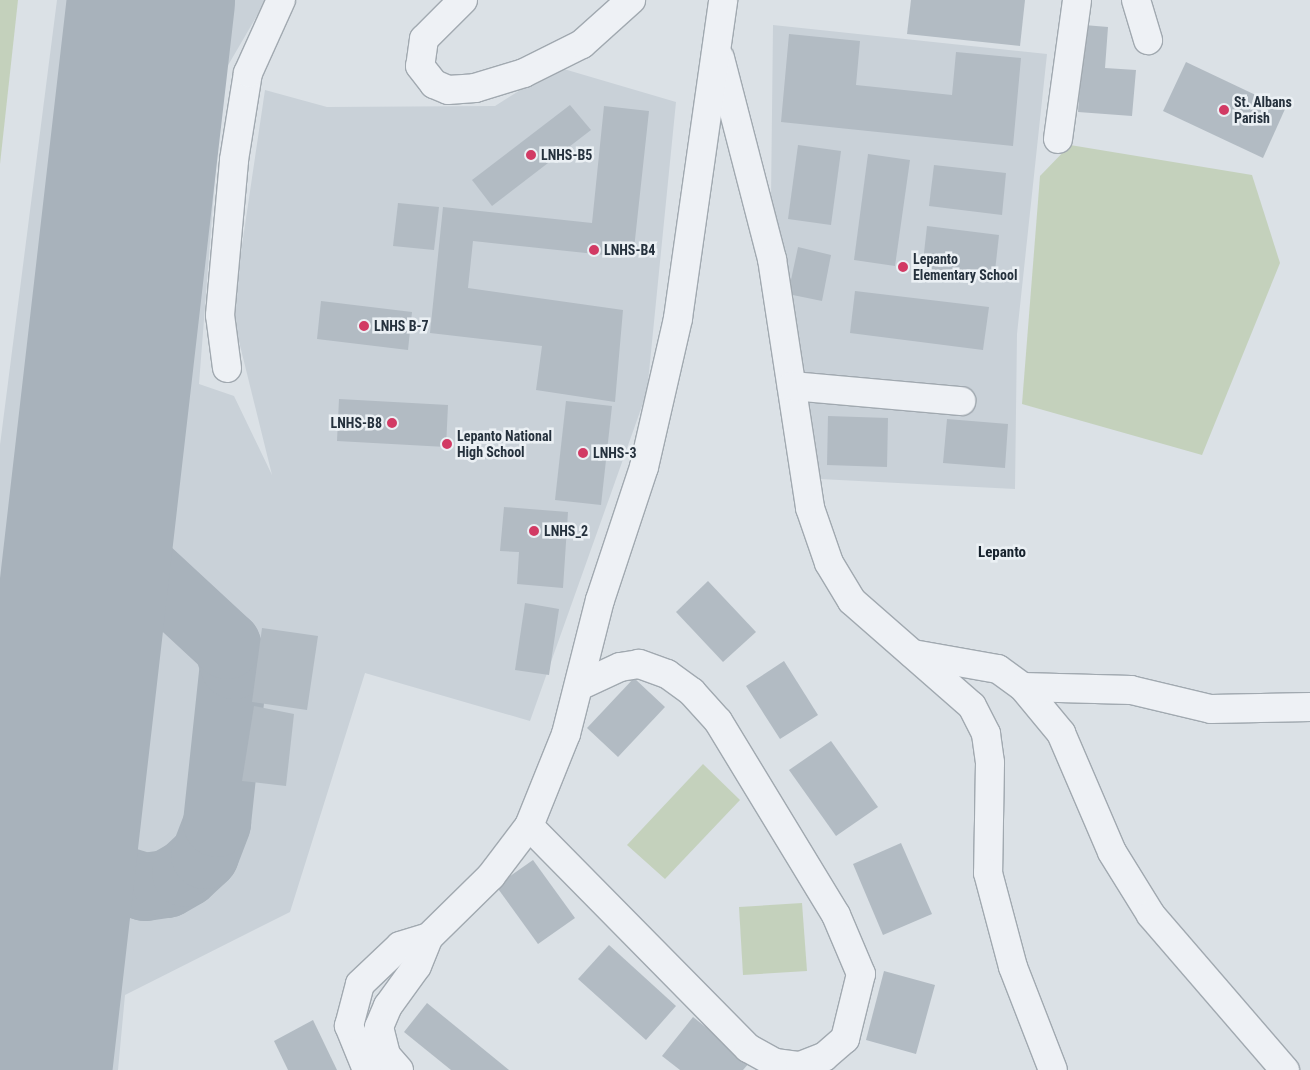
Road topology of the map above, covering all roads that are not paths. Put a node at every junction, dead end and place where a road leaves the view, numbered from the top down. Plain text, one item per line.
1 (281, 0) edge
2 (463, 0) edge
3 (632, 0) edge
4 (723, 0) edge
5 (1077, 0) edge
6 (1136, 0) edge
7 (1148, 40) dead end
8 (717, 46) junction
9 (1058, 139) dead end
10 (228, 368) dead end
11 (792, 386) junction
12 (961, 401) dead end
13 (912, 654) junction
14 (579, 686) junction
15 (1023, 687) junction
16 (1310, 707) edge
17 (529, 826) junction
18 (429, 937) junction
19 (367, 1070) edge
20 (399, 1070) edge
21 (1053, 1070) edge
22 (1285, 1070) edge

1 - 10 street
2 - 3 street
4 - 8 street
5 - 9 street
6 - 7 street
8 - 11 street
8 - 14 street
11 - 12 street
11 - 13 street
13 - 15 street
13 - 21 street
14 - 17 street
14 - 17 street
15 - 16 street
15 - 22 street
17 - 18 street
18 - 19 street
18 - 20 street

